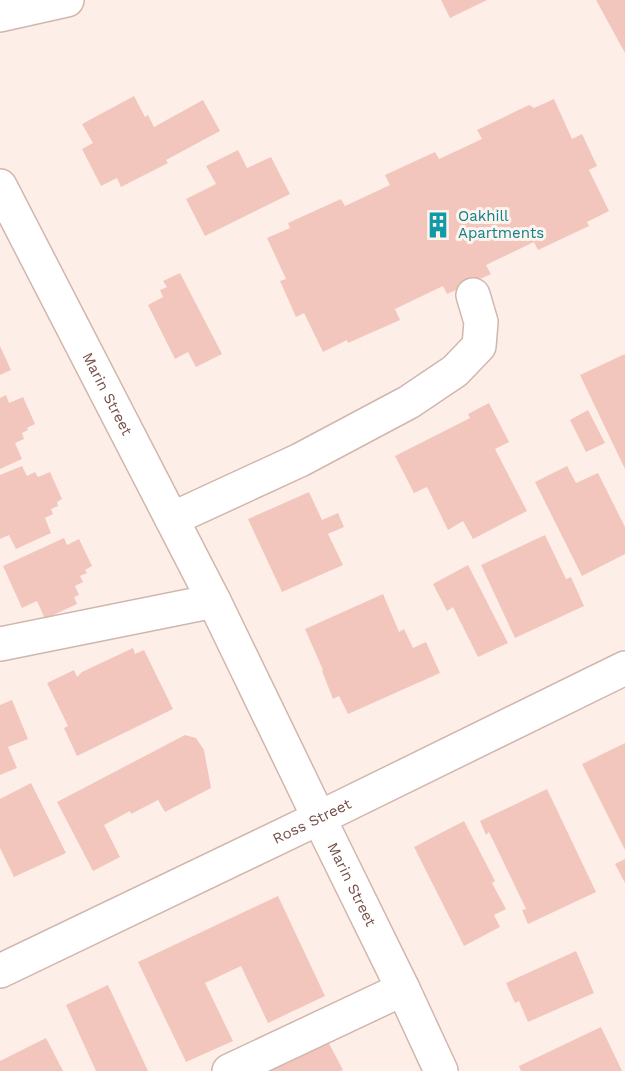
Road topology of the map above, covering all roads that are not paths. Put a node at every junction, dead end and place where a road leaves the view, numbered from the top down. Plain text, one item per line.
1 (67, 0) edge
2 (0, 15) edge
3 (0, 186) edge
4 (473, 295) dead end
5 (172, 519) junction
6 (214, 601) junction
7 (0, 644) edge
8 (625, 668) edge
9 (319, 818) junction
10 (0, 971) edge
11 (404, 989) junction
12 (229, 1071) edge
13 (441, 1071) edge

1 - 2 street
3 - 5 street, Marin Street
4 - 5 street
5 - 6 street, Marin Street
6 - 7 street
6 - 9 street, Marin Street
8 - 9 street, Ross Street
9 - 10 street, Ross Street
9 - 11 street, Marin Street
11 - 12 street
11 - 13 street, Marin Street

